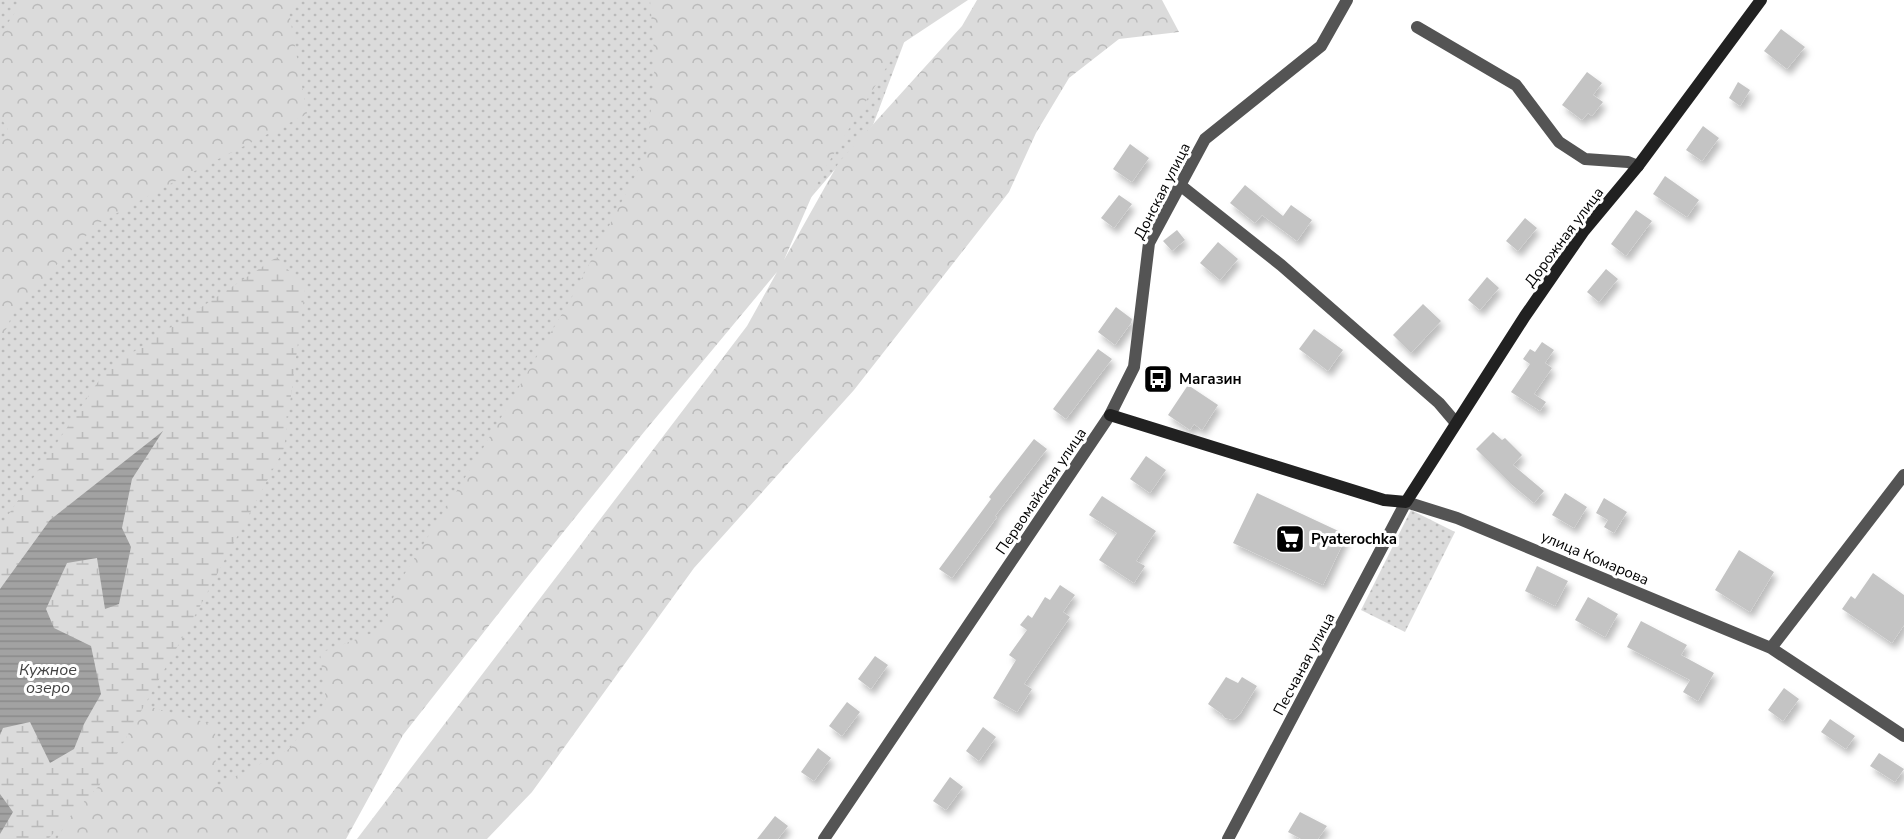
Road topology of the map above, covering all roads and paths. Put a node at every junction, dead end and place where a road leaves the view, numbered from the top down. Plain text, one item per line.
1 (1347, 0) edge
2 (1761, 0) edge
3 (1417, 27) dead end
4 (1638, 166) junction
5 (1180, 185) junction
6 (1110, 415) junction
7 (1456, 423) junction
8 (1904, 475) edge
9 (1406, 502) junction
10 (1772, 648) junction
11 (1904, 736) edge
12 (824, 839) edge
13 (1228, 839) edge

1 - 5 street, Донская улица
2 - 4 street, Дорожная улица
3 - 4 street
4 - 7 street, Дорожная улица
5 - 6 street, Донская улица
5 - 7 street
6 - 9 street
6 - 12 street, Первомайская улица
7 - 9 street, Дорожная улица
8 - 10 street
9 - 10 street, улица Комарова
9 - 13 street, Песчаная улица
10 - 11 street, улица Комарова

